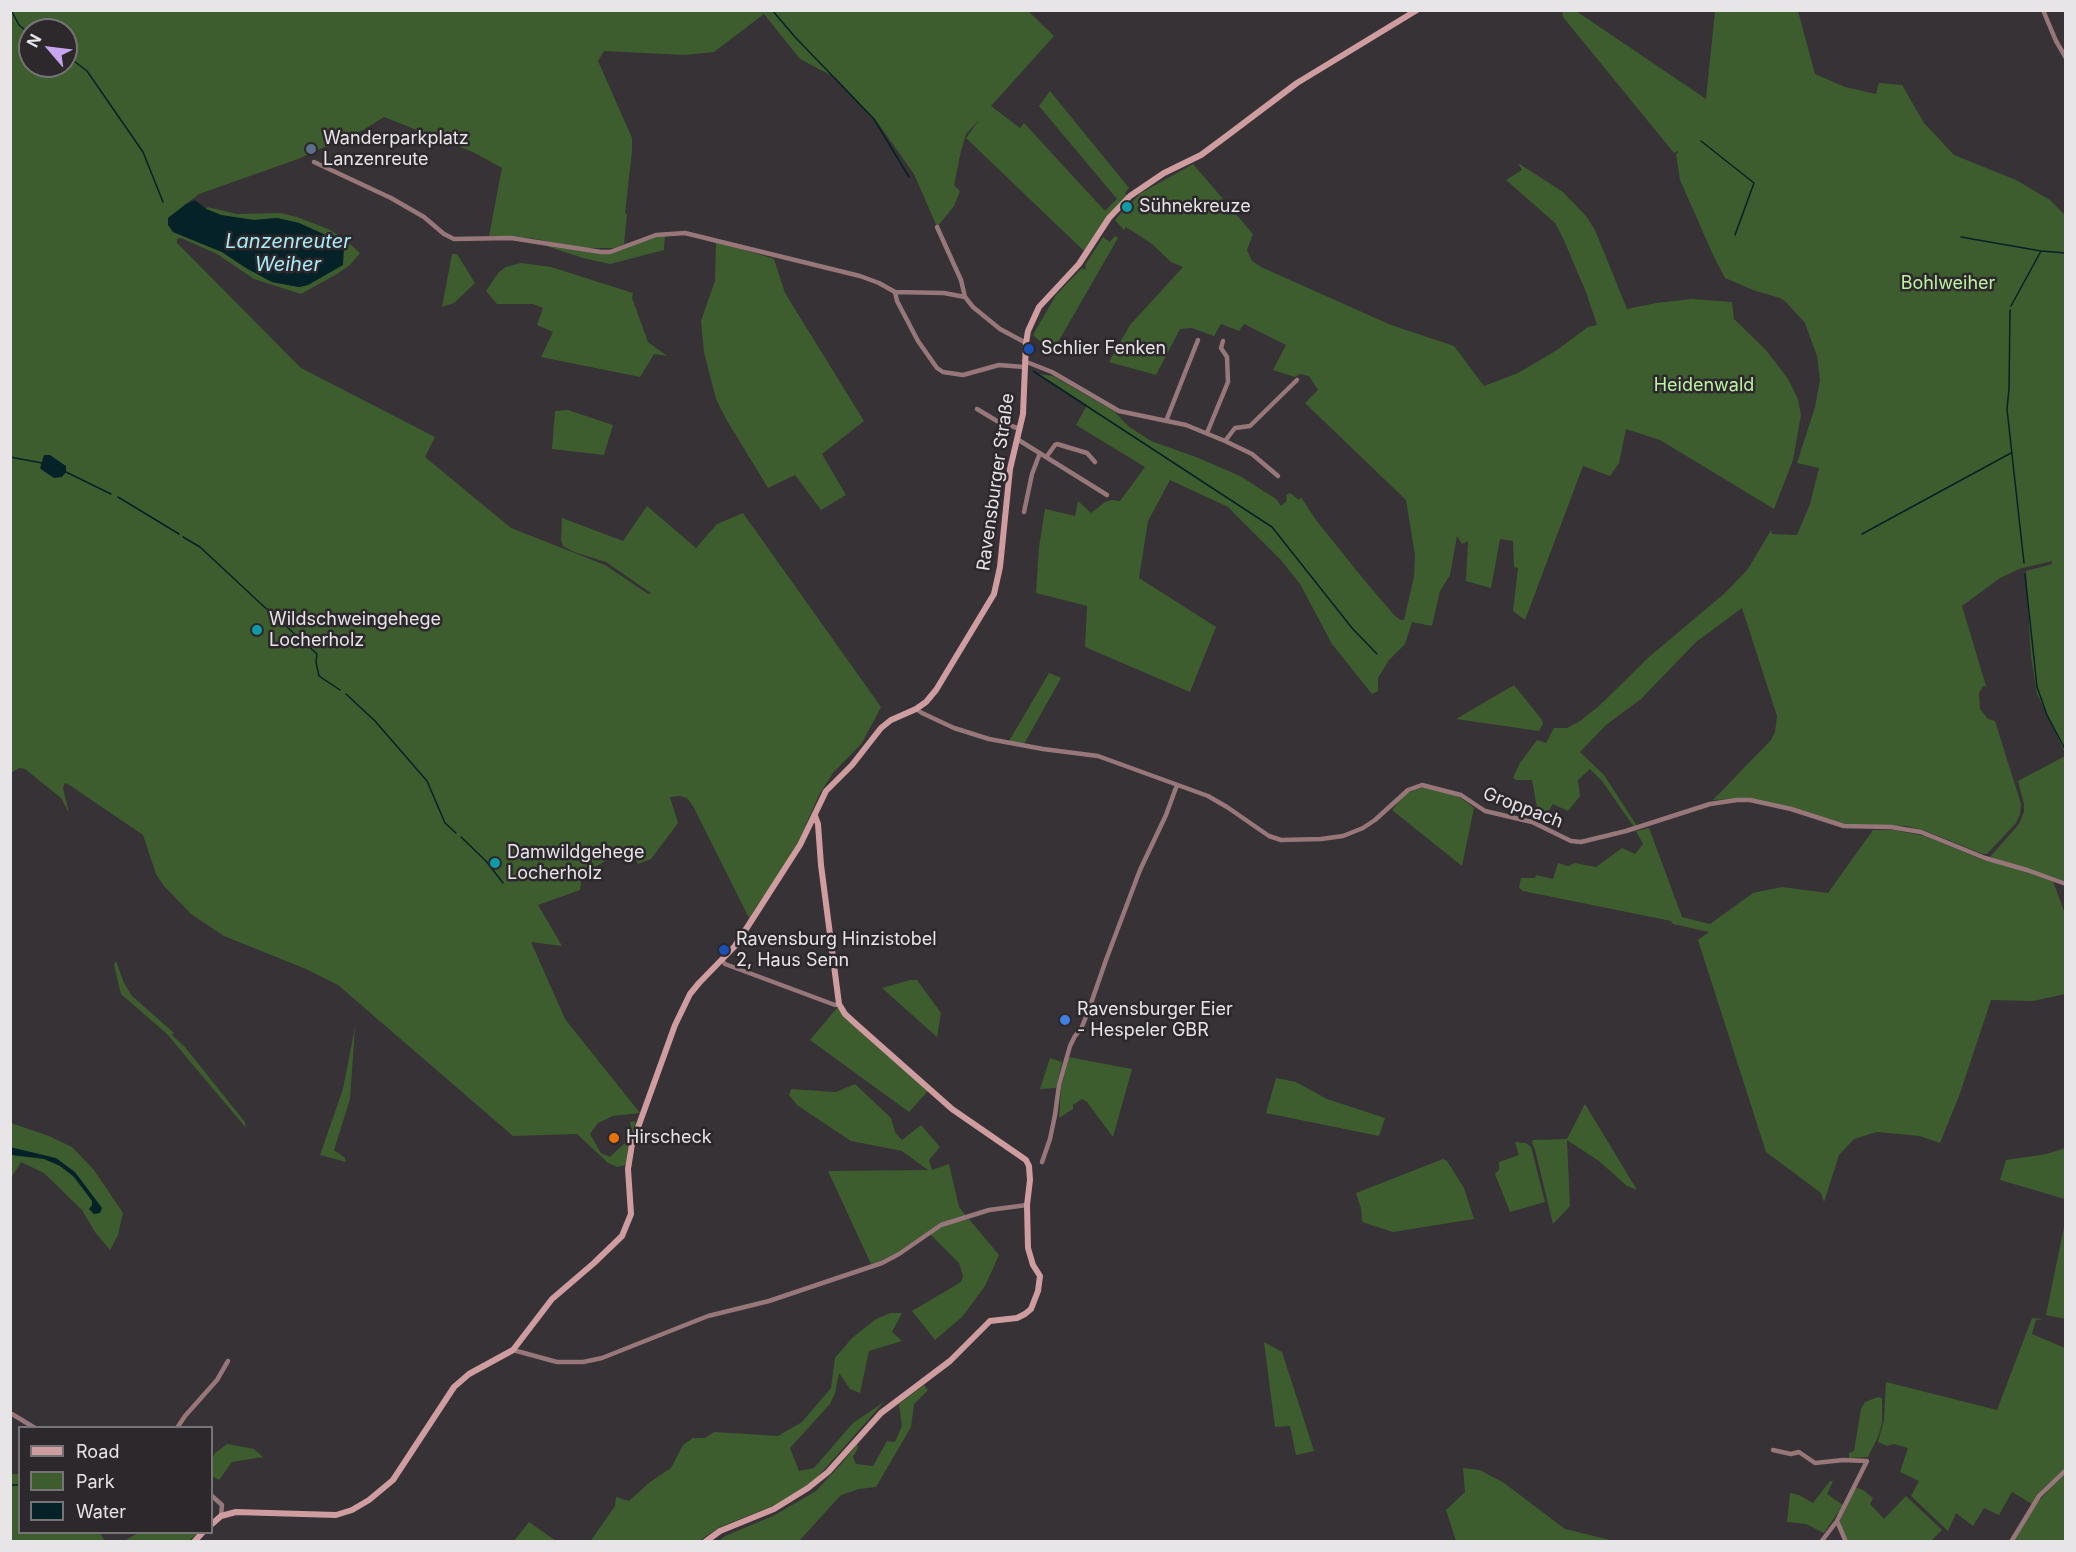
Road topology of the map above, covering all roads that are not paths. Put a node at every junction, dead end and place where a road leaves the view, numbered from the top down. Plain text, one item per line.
1 (1417, 10) edge
2 (2043, 10) edge
3 (2066, 58) edge
4 (314, 162) dead end
5 (937, 227) dead end
6 (895, 292) junction
7 (965, 297) junction
8 (1198, 340) dead end
9 (1223, 341) dead end
10 (1026, 343) junction
11 (1024, 364) junction
12 (1297, 380) dead end
13 (977, 409) dead end
14 (1166, 421) junction
15 (1020, 429) junction
16 (1207, 433) junction
17 (1017, 439) junction
18 (1225, 441) junction
19 (1040, 453) junction
20 (1047, 456) junction
21 (1095, 462) dead end
22 (1278, 476) dead end
23 (1107, 495) dead end
24 (1024, 512) dead end
25 (916, 709) junction
26 (1177, 785) junction
27 (815, 815) junction
28 (2066, 884) edge
29 (722, 960) junction
30 (839, 1004) junction
31 (1042, 1162) dead end
32 (1027, 1205) junction
33 (513, 1350) junction
34 (228, 1361) dead end
35 (12, 1414) edge
36 (32, 1426) edge
37 (178, 1426) edge
38 (1773, 1450) dead end
39 (2066, 1470) edge
40 (213, 1497) edge
41 (222, 1505) junction
42 (236, 1512) junction
43 (221, 1516) junction
44 (1836, 1521) junction
45 (213, 1523) edge
46 (705, 1542) edge
47 (1821, 1542) edge
48 (1846, 1542) edge
49 (2011, 1542) edge

1 - 10 main road, Ravensburger Straße
2 - 3 street
4 - 6 street
5 - 7 street
6 - 7 street
6 - 11 street
7 - 10 street
8 - 14 street
9 - 16 street
10 - 11 main road, Ravensburger Straße
11 - 14 street
11 - 15 main road, Ravensburger Straße
12 - 18 street
13 - 15 street
14 - 16 street
15 - 17 main road, Ravensburger Straße
16 - 18 street
17 - 19 street
17 - 25 main road, Ravensburger Straße
18 - 22 street
19 - 20 street
19 - 24 street
20 - 21 street
20 - 23 street
25 - 26 street
25 - 27 main road, Ravensburger Straße
26 - 28 street, Groppach
26 - 31 street
27 - 29 main road, Ravensburger Straße
27 - 30 main road
29 - 30 street
29 - 33 main road, Ravensburger Straße
30 - 32 main road
32 - 33 street
32 - 46 main road
33 - 42 main road
34 - 37 street
35 - 36 street
38 - 44 street
39 - 49 street
40 - 41 street
41 - 42 street
41 - 43 street
42 - 43 main road
43 - 45 main road
44 - 47 street
44 - 48 street

